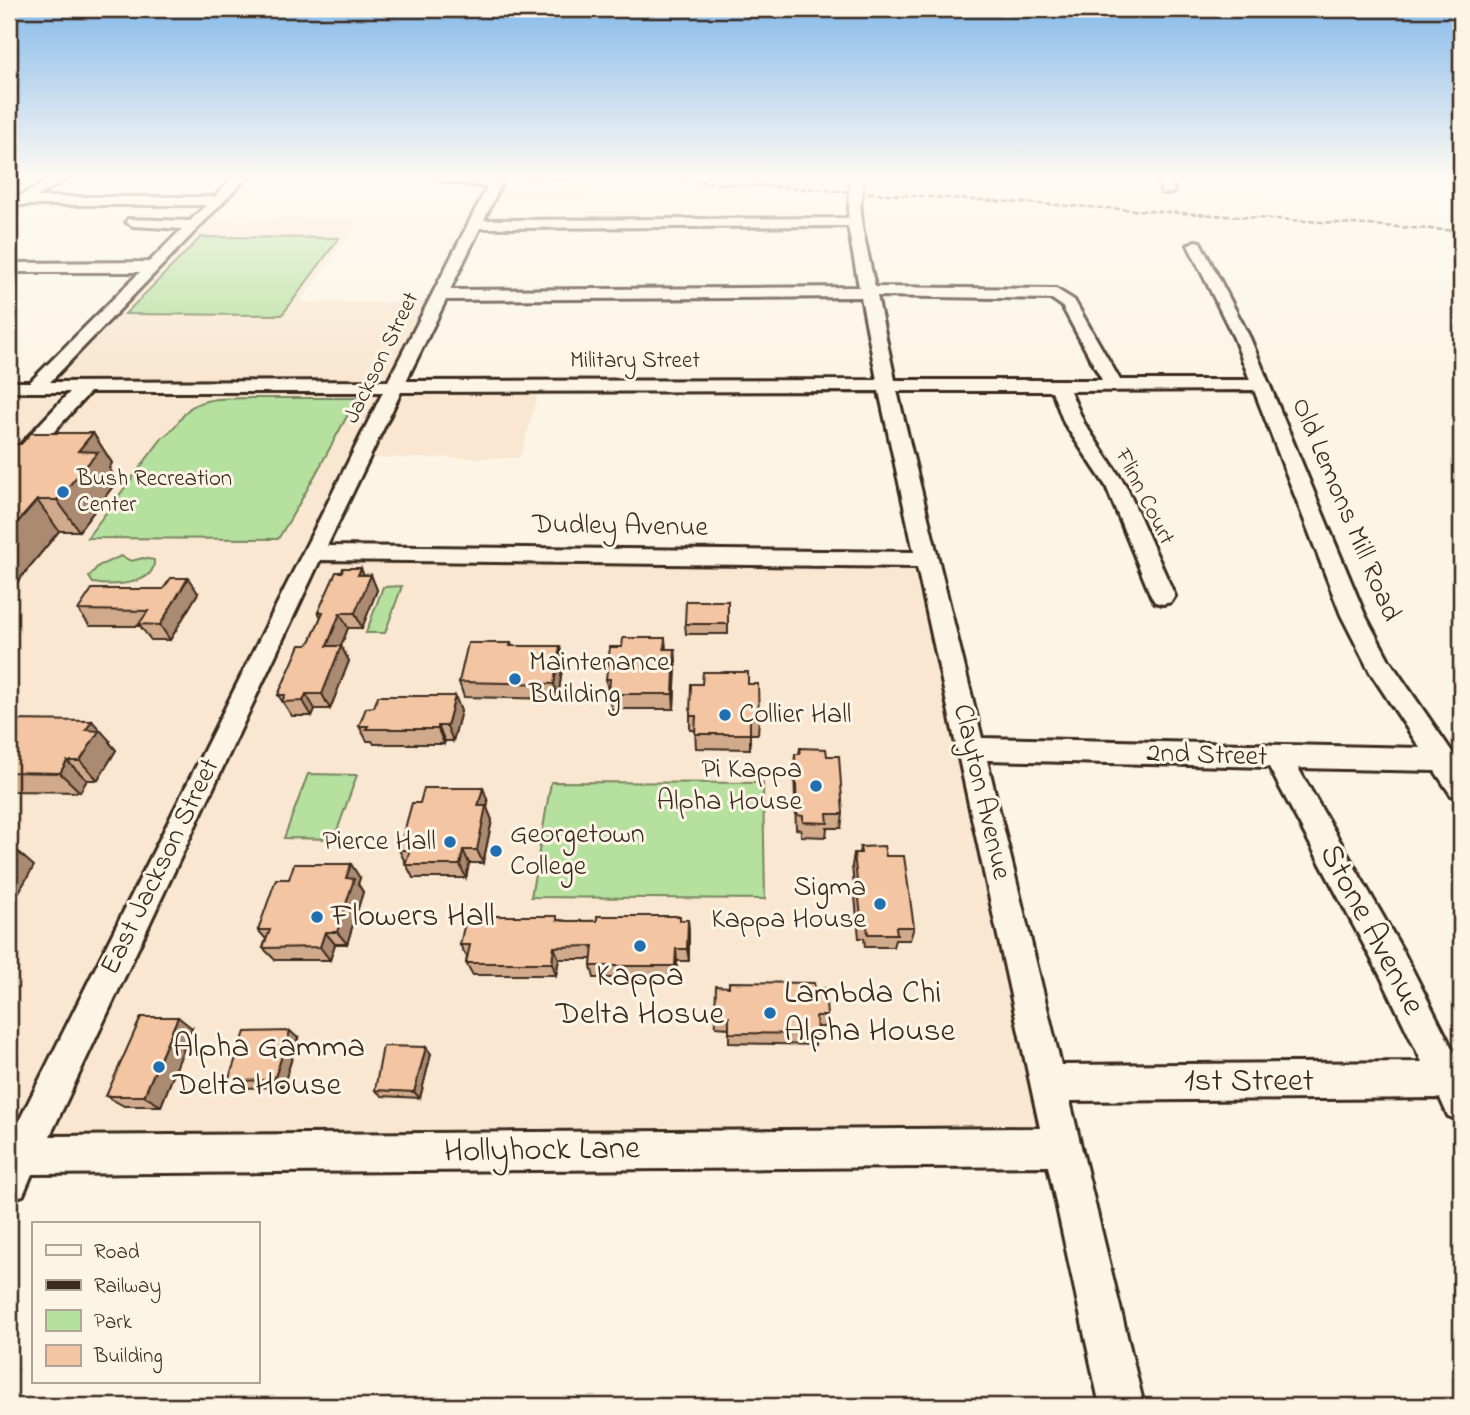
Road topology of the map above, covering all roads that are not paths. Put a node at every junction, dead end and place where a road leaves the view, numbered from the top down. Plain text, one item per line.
1 (176, 243) edge
2 (466, 243) edge
3 (860, 243) edge
4 (1195, 245) dead end
5 (9, 267) edge
6 (153, 267) junction
7 (870, 293) junction
8 (440, 295) junction
9 (887, 384) junction
10 (1059, 385) junction
11 (1114, 385) junction
12 (1261, 385) junction
13 (395, 386) junction
14 (9, 387) edge
15 (35, 387) junction
16 (85, 387) junction
17 (9, 469) edge
18 (312, 554) junction
19 (927, 560) junction
20 (1163, 596) dead end
21 (971, 749) junction
22 (1278, 758) junction
23 (1443, 760) junction
24 (1461, 787) edge
25 (1048, 1083) junction
26 (1456, 1092) edge
27 (1062, 1147) junction
28 (15, 1168) edge
29 (1122, 1406) edge

1 - 6 street
2 - 8 street, Jackson Street
3 - 7 street, Clayton Avenue
4 - 12 street, Old Lemons Mill Road
5 - 6 street
6 - 15 street
7 - 8 street
7 - 9 street, Clayton Avenue
7 - 11 street
8 - 13 street, Jackson Street
9 - 10 street, Military Street
9 - 13 street, Military Street
9 - 19 street, Clayton Avenue
10 - 11 street, Military Street
10 - 20 street, Flinn Court
11 - 12 street, Military Street
12 - 23 street, Old Lemons Mill Road
13 - 16 street, Military Street
13 - 18 street, Jackson Street
14 - 15 street, Military Street
15 - 16 street, Military Street
16 - 17 street
18 - 19 street, Dudley Avenue
18 - 28 street, East Jackson Street
19 - 21 street, Clayton Avenue
21 - 22 street, 2nd Street
21 - 25 street, Clayton Avenue
22 - 23 street, 2nd Street
22 - 26 street, Stone Avenue
23 - 24 street, Old Lemons Mill Road
25 - 26 street, 1st Street
25 - 27 street, Clayton Avenue
27 - 28 street, Hollyhock Lane
27 - 29 street, Clayton Avenue

